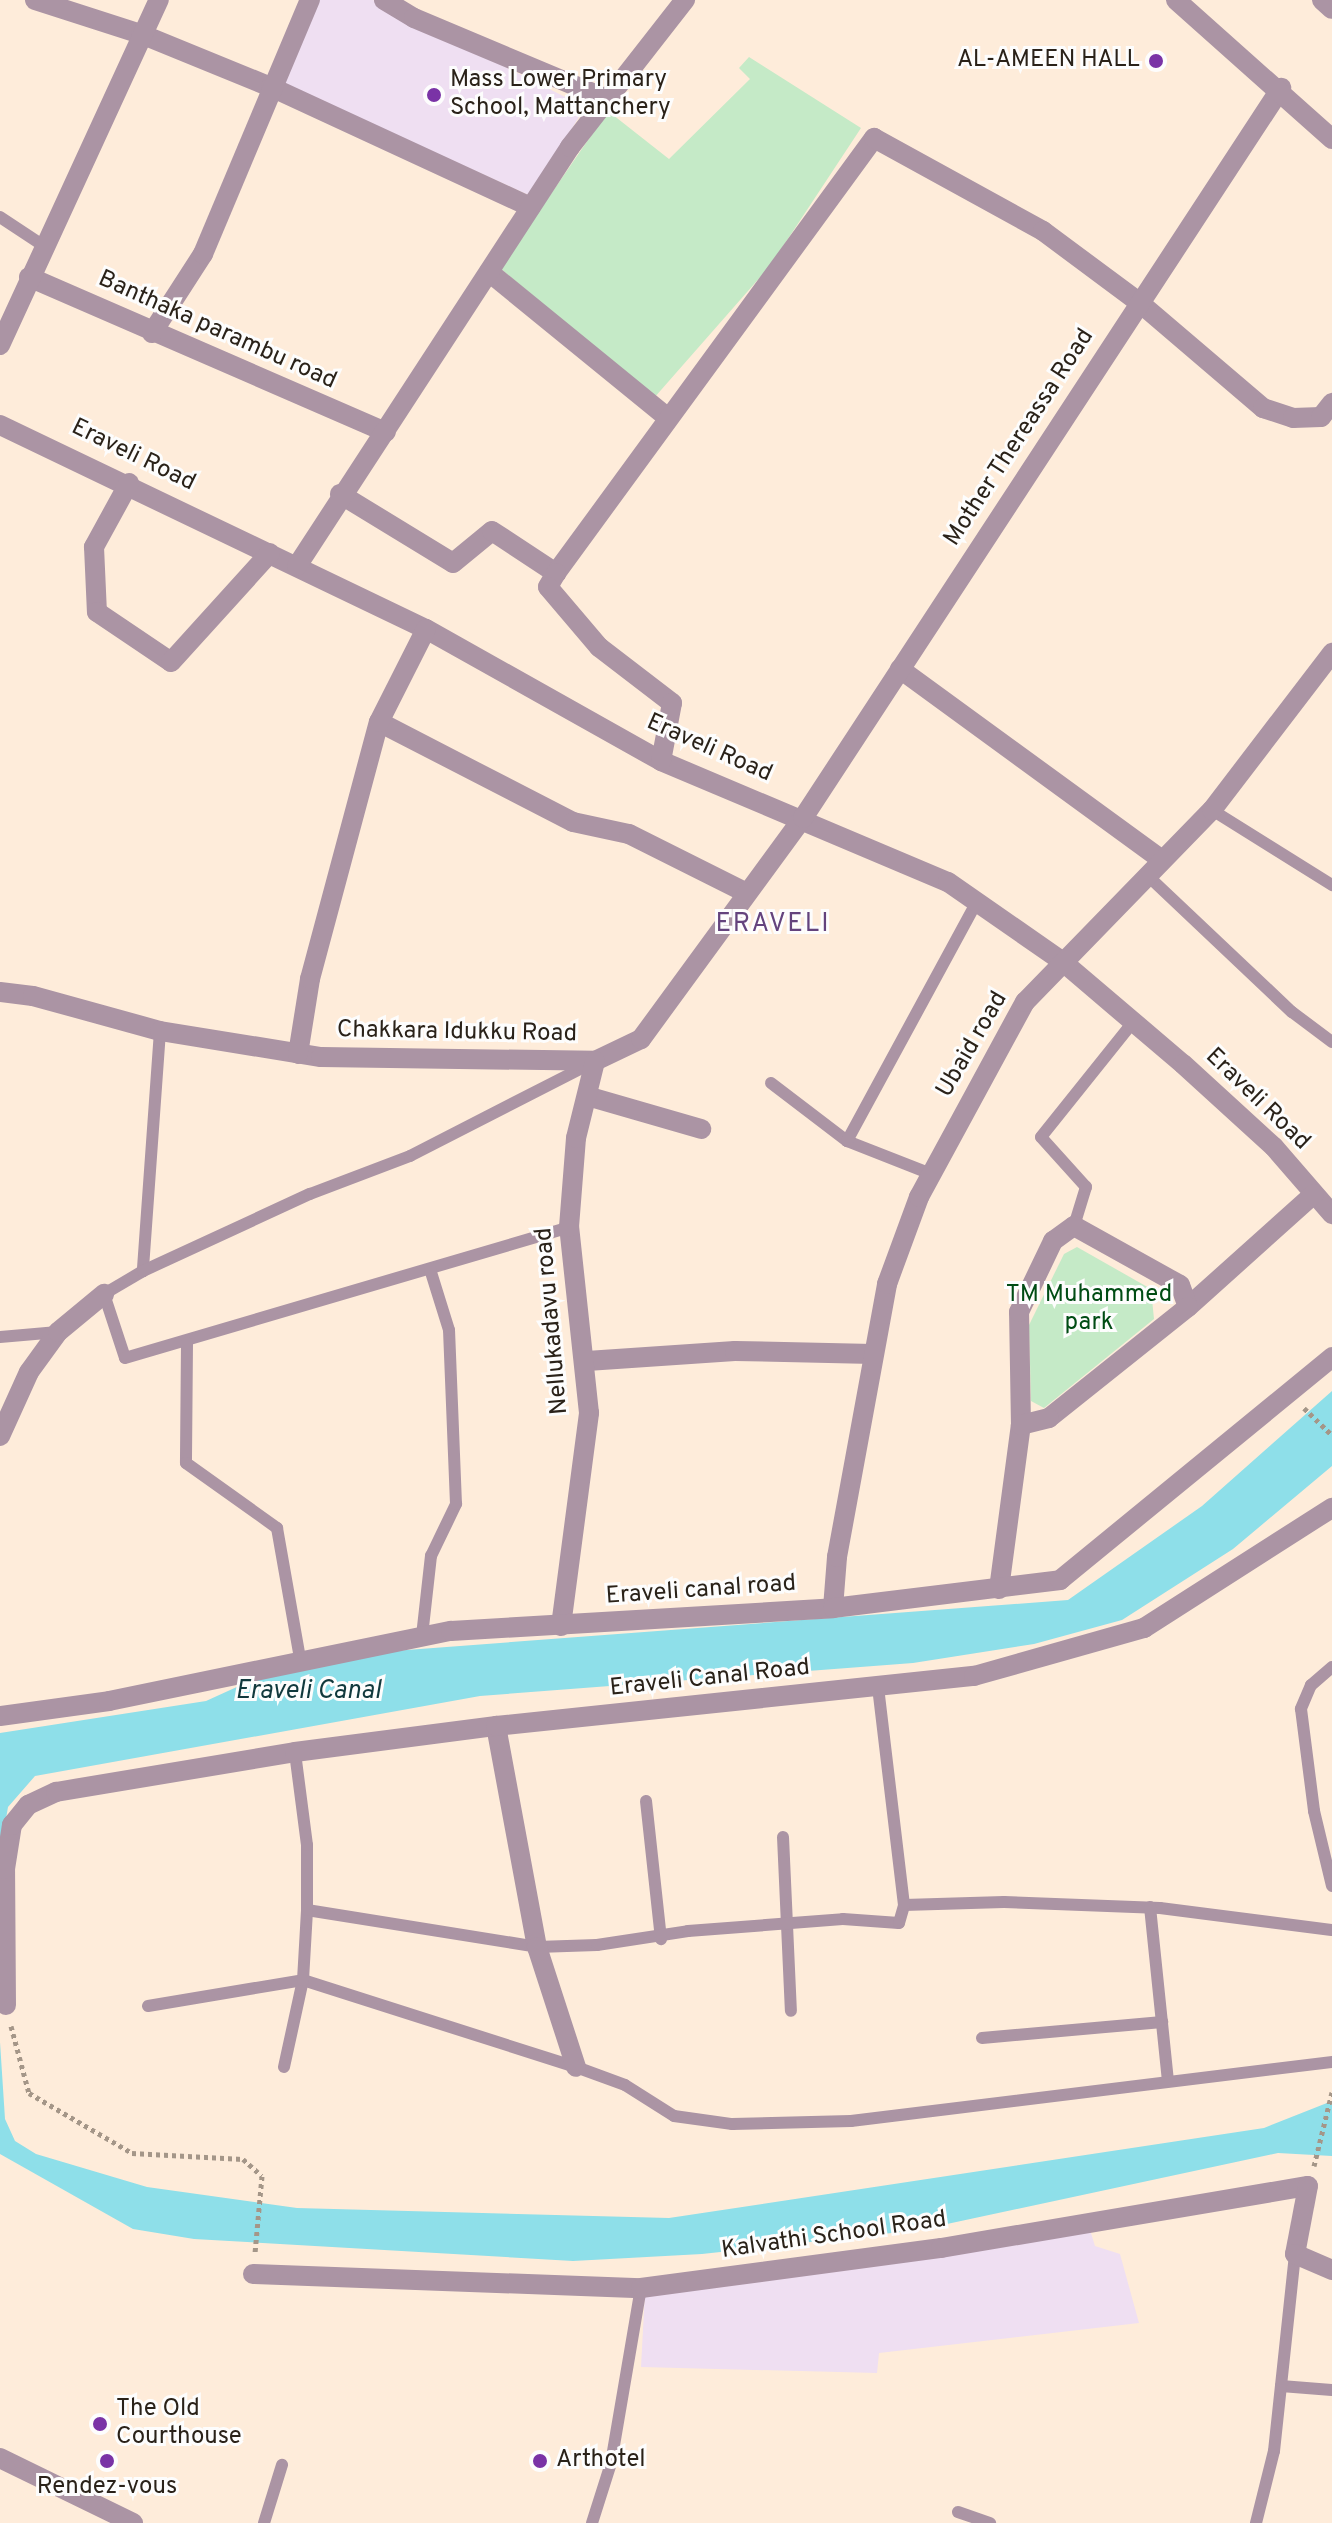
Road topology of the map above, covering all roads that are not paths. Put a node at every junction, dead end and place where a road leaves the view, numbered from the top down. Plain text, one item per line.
1 (35, 0) edge
2 (159, 0) edge
3 (310, 0) edge
4 (685, 0) edge
5 (1322, 0) edge
6 (392, 2) edge
7 (1182, 2) edge
8 (1332, 9) edge
9 (141, 34) junction
10 (271, 87) junction
11 (1281, 88) junction
12 (607, 99) junction
13 (1332, 139) edge
14 (531, 207) junction
15 (0, 217) edge
16 (44, 246) junction
17 (489, 272) junction
18 (29, 277) junction
19 (1140, 303) junction
20 (152, 333) junction
21 (0, 345) edge
22 (1332, 403) edge
23 (668, 418) junction
24 (0, 425) edge
25 (386, 432) junction
26 (129, 483) junction
27 (340, 494) junction
28 (270, 553) junction
29 (297, 566) junction
30 (556, 573) junction
31 (426, 629) junction
32 (1332, 653) edge
33 (900, 669) junction
34 (379, 722) junction
35 (661, 761) junction
36 (1212, 810) junction
37 (803, 818) junction
38 (1155, 868) junction
39 (1332, 885) edge
40 (745, 892) junction
41 (977, 902) junction
42 (1063, 962) junction
43 (0, 992) edge
44 (1133, 1022) junction
45 (160, 1031) junction
46 (1332, 1042) edge
47 (298, 1054) junction
48 (595, 1061) junction
49 (771, 1083) dead end
50 (587, 1096) junction
51 (701, 1129) dead end
52 (847, 1141) junction
53 (931, 1174) junction
54 (1314, 1194) junction
55 (1332, 1214) edge
56 (1074, 1226) junction
57 (569, 1227) junction
58 (430, 1269) junction
59 (143, 1271) junction
60 (104, 1294) junction
61 (1188, 1307) junction
62 (58, 1332) junction
63 (0, 1337) edge
64 (187, 1343) junction
65 (873, 1354) junction
66 (1332, 1357) edge
67 (587, 1361) junction
68 (1021, 1425) junction
69 (0, 1436) edge
70 (1332, 1509) edge
71 (999, 1589) junction
72 (833, 1608) junction
73 (561, 1626) junction
74 (422, 1636) junction
75 (300, 1658) junction
76 (1332, 1667) edge
77 (878, 1687) junction
78 (0, 1716) edge
79 (496, 1726) junction
80 (295, 1752) junction
81 (646, 1801) dead end
82 (783, 1837) dead end
83 (1332, 1886) edge
84 (904, 1905) junction
85 (1150, 1907) junction
86 (307, 1910) junction
87 (787, 1924) junction
88 (1332, 1930) edge
89 (661, 1939) junction
90 (537, 1947) junction
91 (303, 1980) junction
92 (6, 2005) road end
93 (148, 2006) dead end
94 (791, 2011) dead end
95 (1162, 2022) junction
96 (982, 2038) dead end
97 (1332, 2062) edge
98 (284, 2067) dead end
99 (576, 2067) junction
100 (1168, 2081) junction
101 (1295, 2254) junction
102 (1332, 2270) edge
103 (253, 2274) road end
104 (641, 2288) junction
105 (1281, 2386) junction
106 (1332, 2390) edge
107 (0, 2458) edge
108 (282, 2465) dead end
109 (958, 2512) dead end
110 (133, 2523) edge
111 (264, 2523) edge
112 (592, 2523) edge
113 (990, 2523) edge
114 (1256, 2523) edge

1 - 9 street
2 - 9 street
3 - 10 street
4 - 12 street
5 - 8 street
6 - 12 street
7 - 11 street
9 - 10 street
9 - 16 street
10 - 14 street
10 - 20 street
11 - 13 street
11 - 19 street, Mother Thereassa Road
12 - 14 street
14 - 17 street
15 - 16 lane
16 - 18 street
17 - 23 street
17 - 25 street
18 - 20 street, Banthaka parambu road
18 - 21 street
19 - 22 street
19 - 23 street
19 - 33 street, Mother Thereassa Road
20 - 25 street, Banthaka parambu road
23 - 30 street
24 - 26 street, Eraveli Road
25 - 27 street
26 - 28 street, Eraveli Road
26 - 28 street
27 - 29 street
27 - 30 street
28 - 29 street, Eraveli Road
29 - 31 street, Eraveli Road
30 - 35 street
31 - 34 street
31 - 35 street, Eraveli Road
32 - 36 street, Ubaid road
33 - 37 street, Mother Thereassa Road
33 - 38 street
34 - 40 street
34 - 47 street
35 - 37 street, Eraveli Road
36 - 38 street, Ubaid road
36 - 39 lane
37 - 40 street, Chakkara Idukku Road
37 - 41 street, Eraveli Road
38 - 42 street, Ubaid road
38 - 46 lane
40 - 48 street, Chakkara Idukku Road
41 - 42 street, Eraveli Road
41 - 52 lane
42 - 44 street, Eraveli Road
42 - 53 street, Ubaid road
43 - 45 street, Chakkara Idukku Road
44 - 54 street, Eraveli Road
44 - 56 lane
45 - 47 street, Chakkara Idukku Road
45 - 59 lane
47 - 48 street, Chakkara Idukku Road
48 - 50 street, Nellukadavu road
48 - 59 lane
49 - 52 lane
50 - 51 street
50 - 57 street, Nellukadavu road
52 - 53 lane
53 - 65 street, Ubaid road
54 - 55 street, Eraveli Road
54 - 61 street
56 - 61 street
56 - 68 street
57 - 58 lane
57 - 67 street, Nellukadavu road
58 - 64 lane
58 - 74 lane
59 - 60 lane
60 - 62 street
60 - 64 lane
61 - 68 street
62 - 63 lane
62 - 69 street
64 - 75 lane
65 - 67 street
65 - 72 street, Ubaid road
66 - 71 street, Eraveli canal road
67 - 73 street, Nellukadavu road
68 - 71 street
70 - 77 street, Eraveli Canal Road
71 - 72 street, Eraveli canal road
72 - 73 street, Eraveli canal road
73 - 74 street, Eraveli canal road
74 - 75 street, Eraveli canal road
75 - 78 street, Eraveli canal road
76 - 83 lane
77 - 79 street, Eraveli Canal Road
77 - 84 lane
79 - 80 street, Eraveli Canal Road
79 - 90 street
80 - 86 lane
80 - 92 street, Eraveli Canal Road
81 - 89 lane
82 - 87 lane
84 - 85 lane
84 - 87 lane
85 - 88 lane
85 - 95 lane
86 - 90 lane
86 - 91 lane
87 - 89 lane
87 - 94 lane
89 - 90 lane
90 - 99 street
91 - 93 lane
91 - 98 lane
91 - 99 lane
95 - 96 lane
95 - 100 lane
97 - 100 lane
99 - 100 lane
101 - 102 street
101 - 104 street, Kalvathi School Road
101 - 105 lane
103 - 104 street, Kalvathi School Road
104 - 112 lane
105 - 106 lane
105 - 114 lane
107 - 110 street
108 - 111 lane
109 - 113 lane

